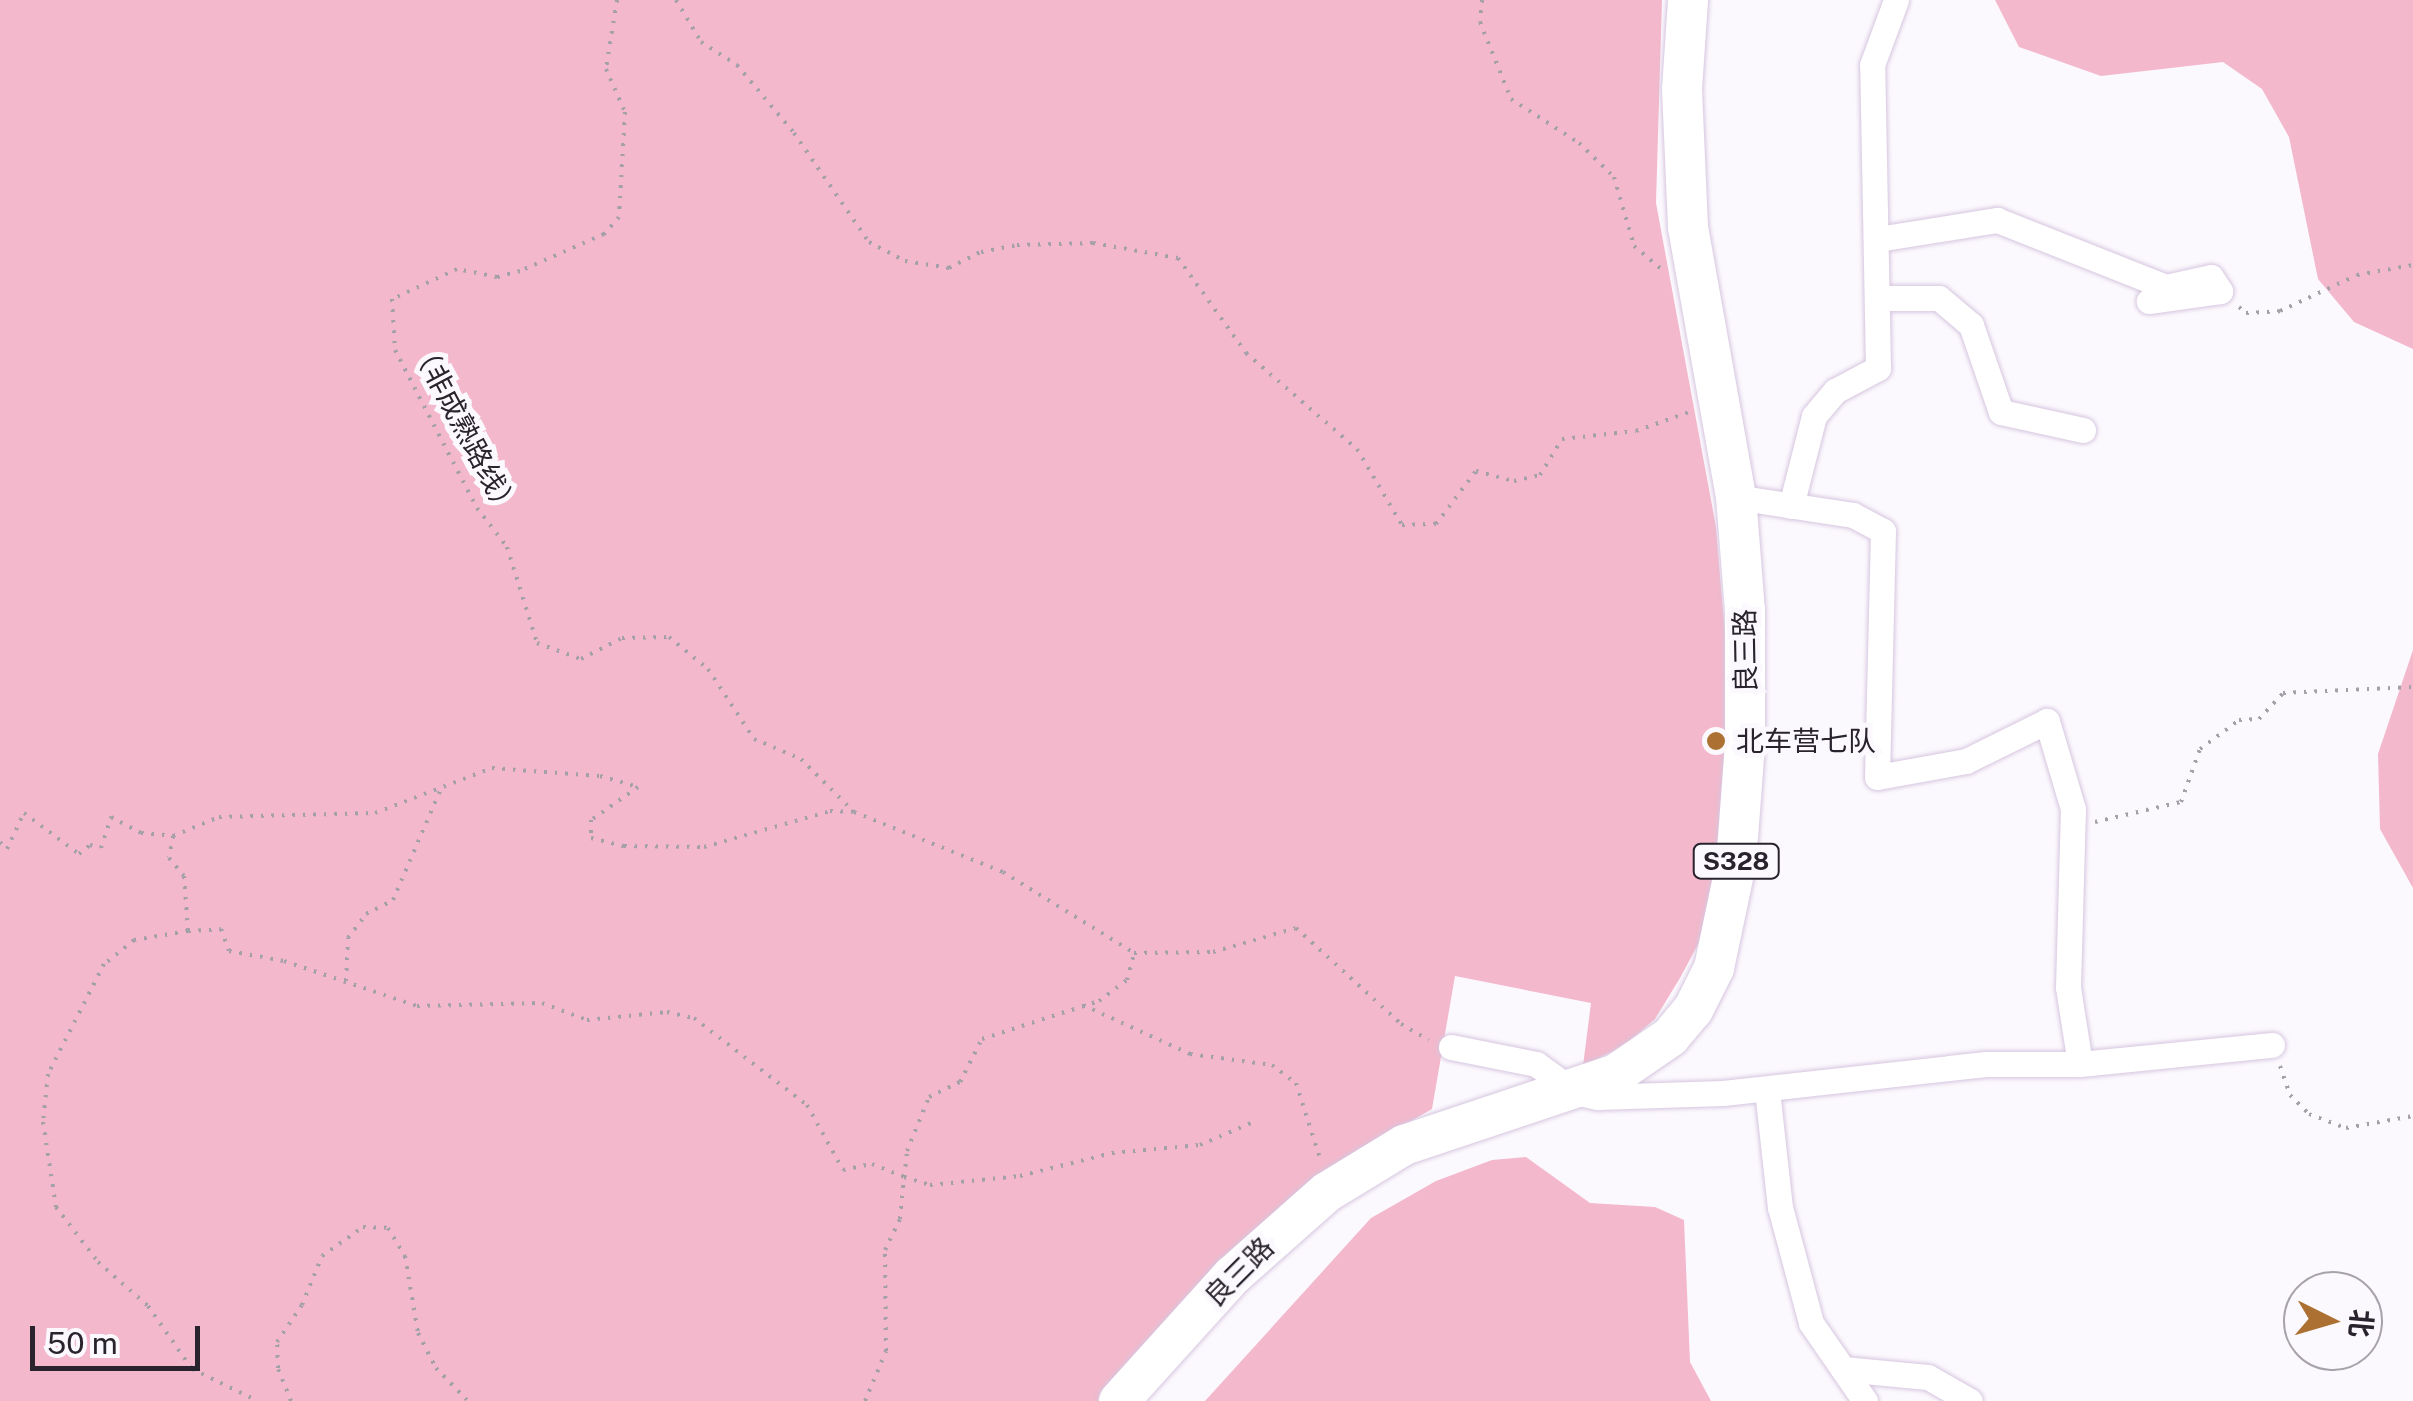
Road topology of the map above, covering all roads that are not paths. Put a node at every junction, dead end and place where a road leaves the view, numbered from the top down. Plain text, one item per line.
1 (1688, 0) edge
2 (1896, 0) edge
3 (1878, 239) junction
4 (1880, 298) junction
5 (2149, 301) dead end
6 (2083, 430) dead end
7 (1736, 496) junction
8 (1791, 506) junction
9 (2272, 1045) road end
10 (1451, 1047) road end
11 (2080, 1064) junction
12 (1767, 1090) junction
13 (1575, 1092) junction
14 (1843, 1368) junction
15 (1119, 1401) edge
16 (1866, 1401) edge
17 (1970, 1401) edge

1 - 7 main road, 良三路 / S328
2 - 3 street
3 - 4 street
3 - 5 street
4 - 6 street
4 - 8 street
7 - 8 street
7 - 13 main road, 良三路 / S328
8 - 11 street
9 - 11 street
10 - 13 street
11 - 12 street
12 - 13 street
12 - 14 street
13 - 15 main road, 良三路 / S328
14 - 16 street
14 - 17 street

